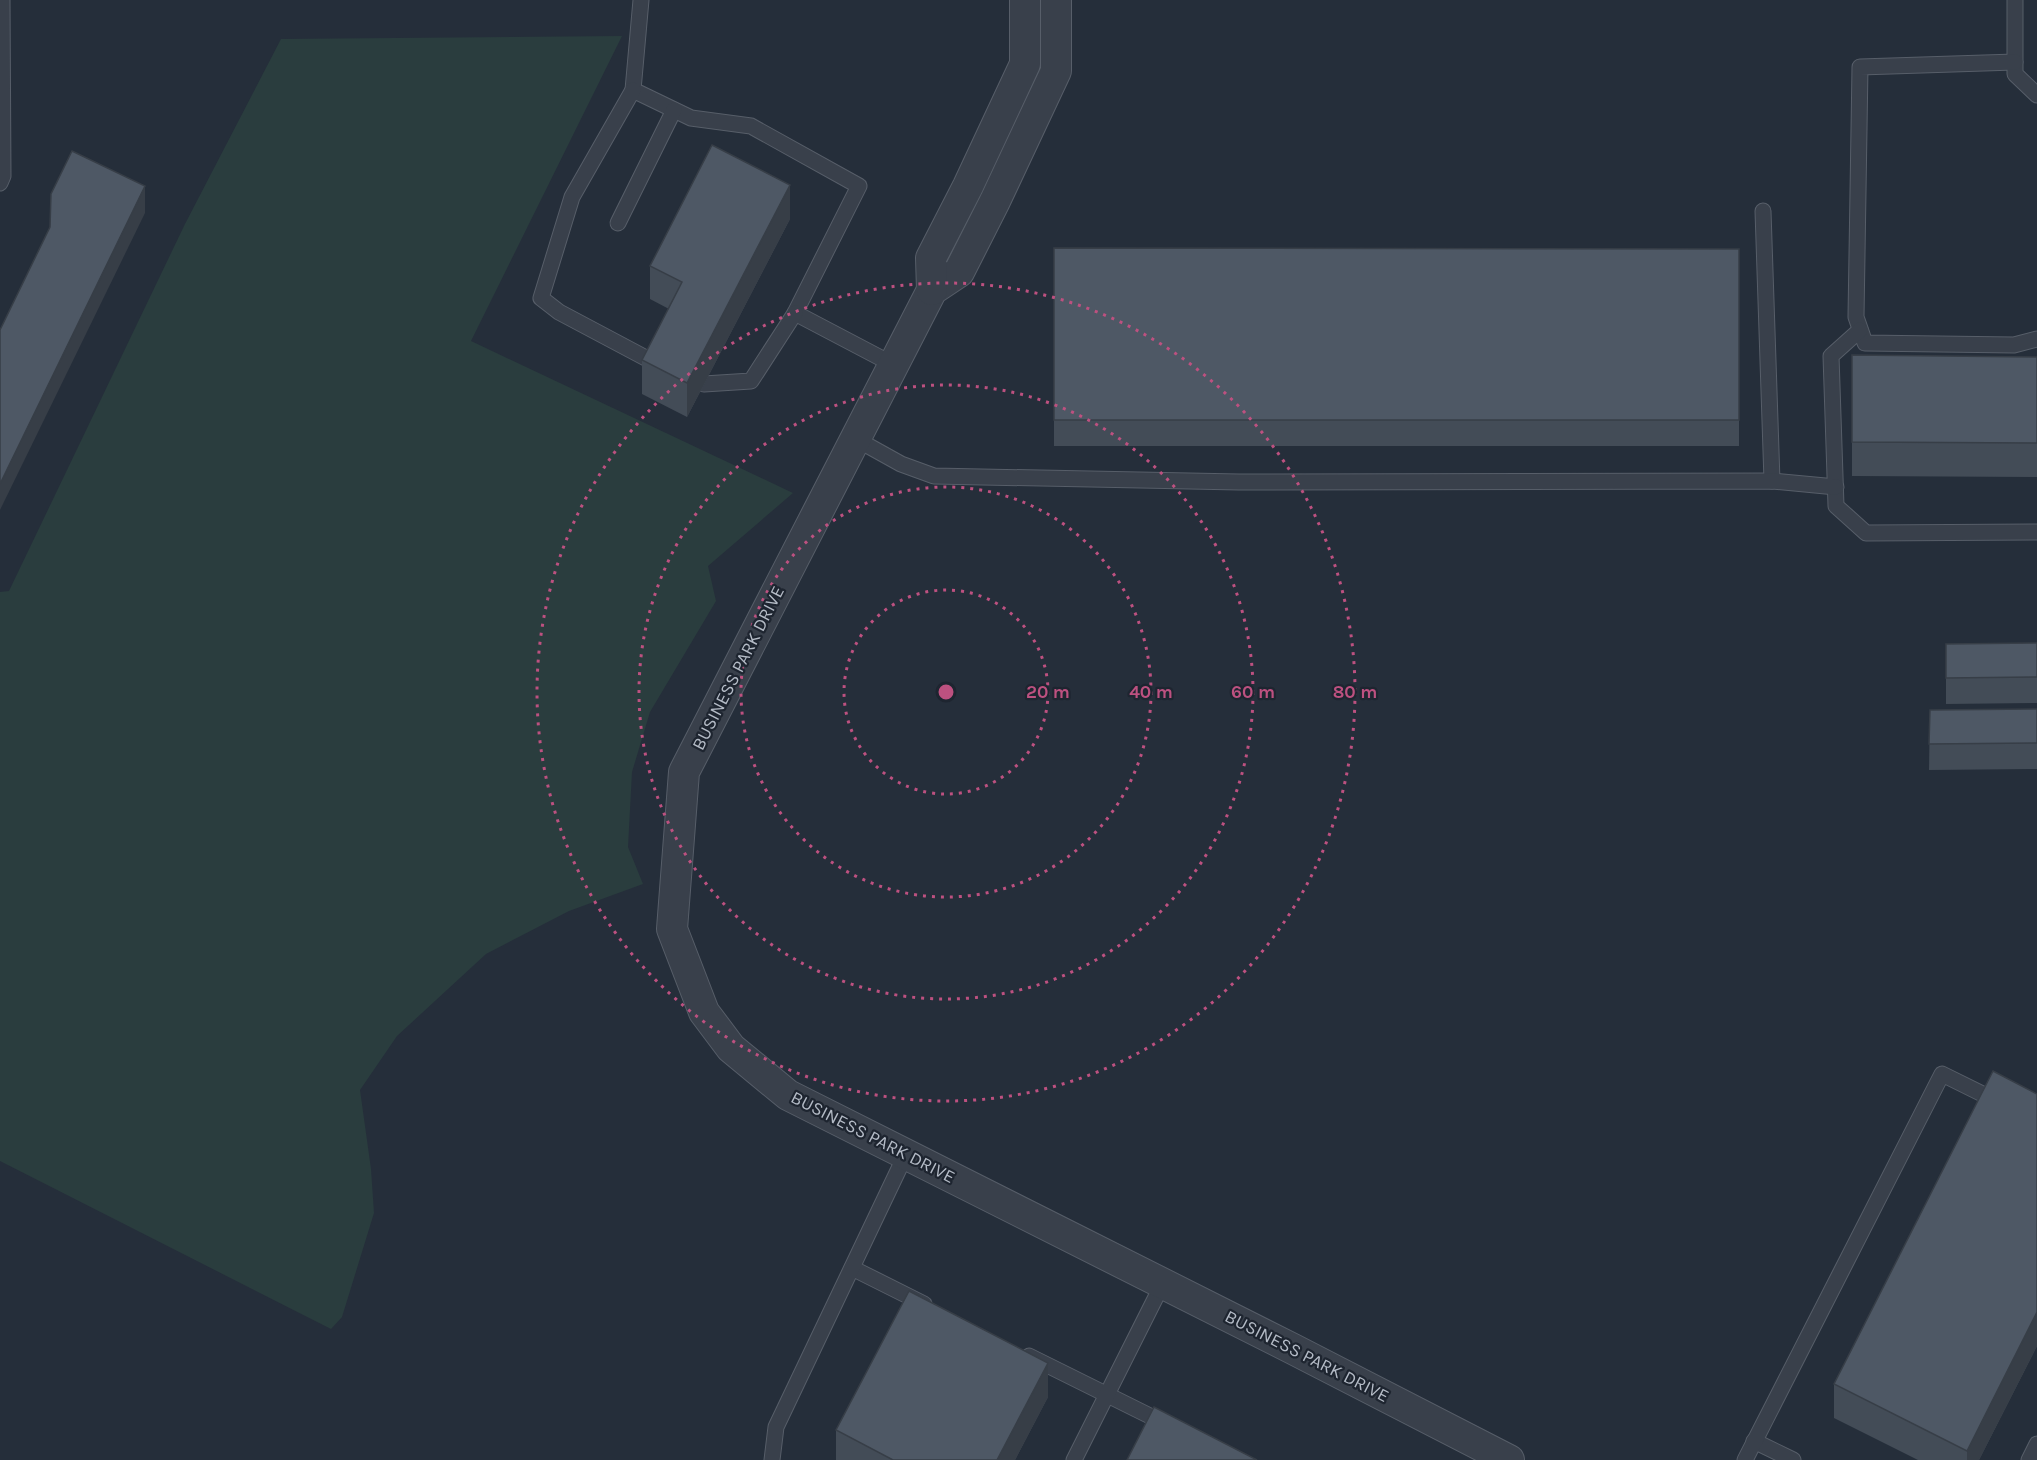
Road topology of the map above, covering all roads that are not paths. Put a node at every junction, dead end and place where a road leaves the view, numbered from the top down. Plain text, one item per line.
1 (2, 0) edge
2 (641, 0) edge
3 (1025, 0) edge
4 (1056, 0) edge
5 (2015, 0) edge
6 (2015, 62) junction
7 (633, 90) junction
8 (2037, 95) edge
9 (674, 110) junction
10 (0, 183) edge
11 (968, 186) junction
12 (995, 201) junction
13 (1763, 212) dead end
14 (618, 223) dead end
15 (932, 290) junction
16 (795, 313) junction
17 (1860, 330) junction
18 (2037, 339) edge
19 (657, 364) edge
20 (894, 364) junction
21 (704, 384) edge
22 (856, 439) junction
23 (1772, 481) junction
24 (1836, 487) junction
25 (2037, 532) edge
26 (2037, 1121) edge
27 (906, 1154) junction
28 (852, 1268) junction
29 (1164, 1283) junction
30 (937, 1310) edge
31 (1011, 1347) edge
32 (1107, 1395) junction
33 (1178, 1430) edge
34 (1754, 1441) junction
35 (2037, 1444) edge
36 (772, 1460) edge
37 (1074, 1460) edge
38 (1509, 1460) edge
39 (1745, 1460) edge
40 (1793, 1460) edge
41 (2029, 1460) edge

1 - 10 lane
2 - 7 lane
3 - 11 street, BUSINESS PARK DRIVE
4 - 12 street, BUSINESS PARK DRIVE
5 - 6 lane
6 - 8 lane
6 - 17 lane
7 - 9 lane
7 - 19 lane
9 - 14 lane
9 - 16 lane
11 - 12 street
11 - 15 street, BUSINESS PARK DRIVE
12 - 15 street, BUSINESS PARK DRIVE
13 - 23 lane
15 - 20 street, BUSINESS PARK DRIVE
16 - 20 lane
16 - 21 lane
17 - 18 lane
17 - 24 lane
20 - 22 street, BUSINESS PARK DRIVE
22 - 23 lane
22 - 27 street, BUSINESS PARK DRIVE
23 - 24 lane
24 - 25 lane
26 - 34 lane
27 - 28 lane
27 - 29 street, BUSINESS PARK DRIVE
28 - 30 lane
28 - 36 lane
29 - 32 lane
29 - 38 street, BUSINESS PARK DRIVE
31 - 32 lane
32 - 33 lane
32 - 37 lane
34 - 39 lane
34 - 40 lane
35 - 41 lane

